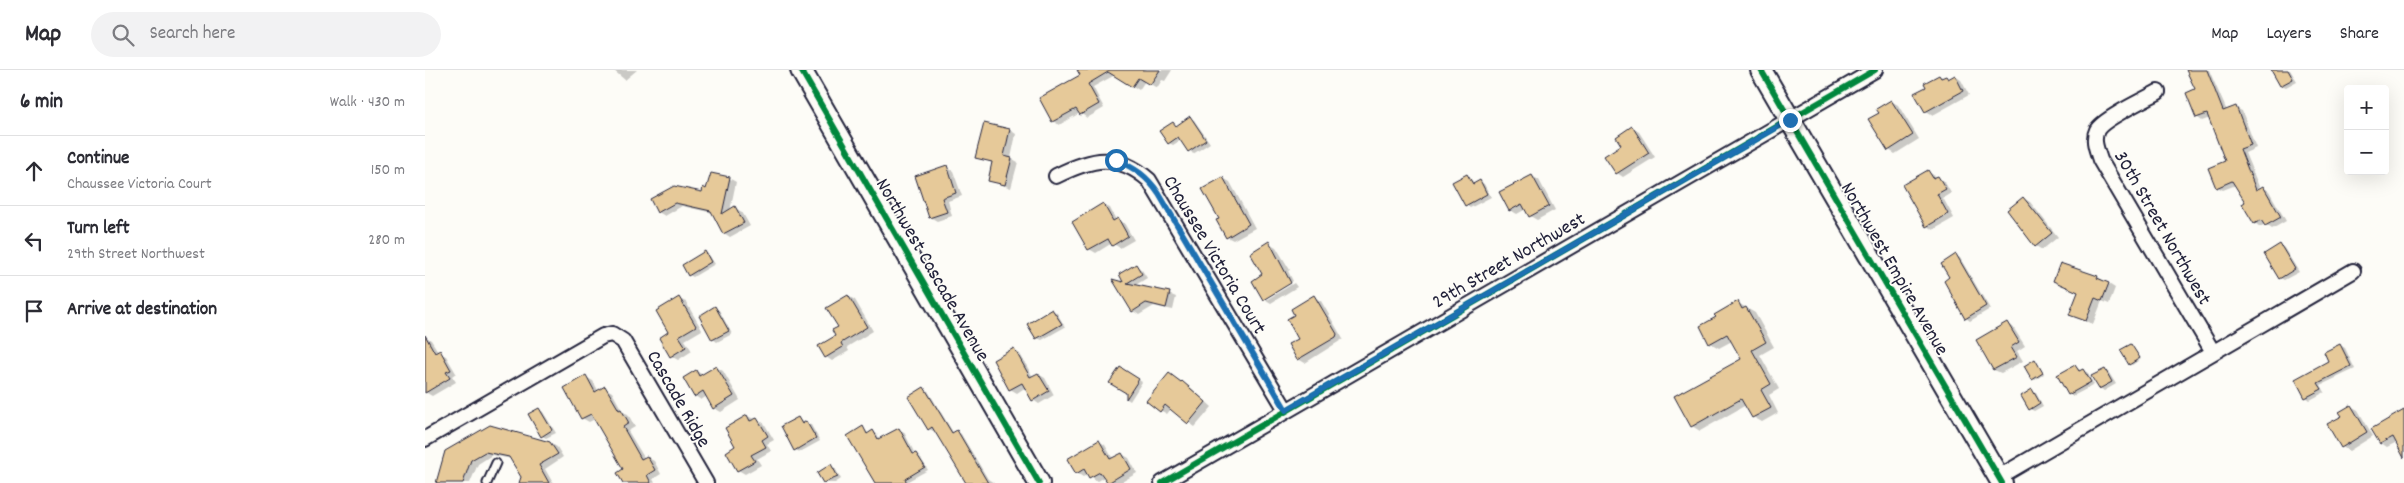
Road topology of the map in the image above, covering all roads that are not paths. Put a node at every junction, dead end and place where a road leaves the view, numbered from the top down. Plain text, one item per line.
1 (801, 70) edge
2 (1761, 70) edge
3 (1875, 70) edge
4 (2158, 92) dead end
5 (1790, 120) junction
6 (1055, 176) dead end
7 (2353, 271) dead end
8 (2213, 352) junction
9 (1286, 410) junction
10 (425, 439) edge
11 (496, 463) dead end
12 (2001, 480) edge
13 (487, 483) edge
14 (706, 483) edge
15 (1039, 483) edge
16 (1162, 483) edge

1 - 15 street, Northwest Cascade Avenue
2 - 5 street, Northwest Empire Avenue
3 - 5 street, 29th Street Northwest
4 - 8 street, 30th Street Northwest
5 - 9 street, 29th Street Northwest
5 - 12 street, Northwest Empire Avenue
6 - 9 street, Chaussee Victoria Court
7 - 8 street
8 - 12 street
9 - 16 street, 29th Street Northwest
10 - 14 street, Cascade Ridge
11 - 13 lane

